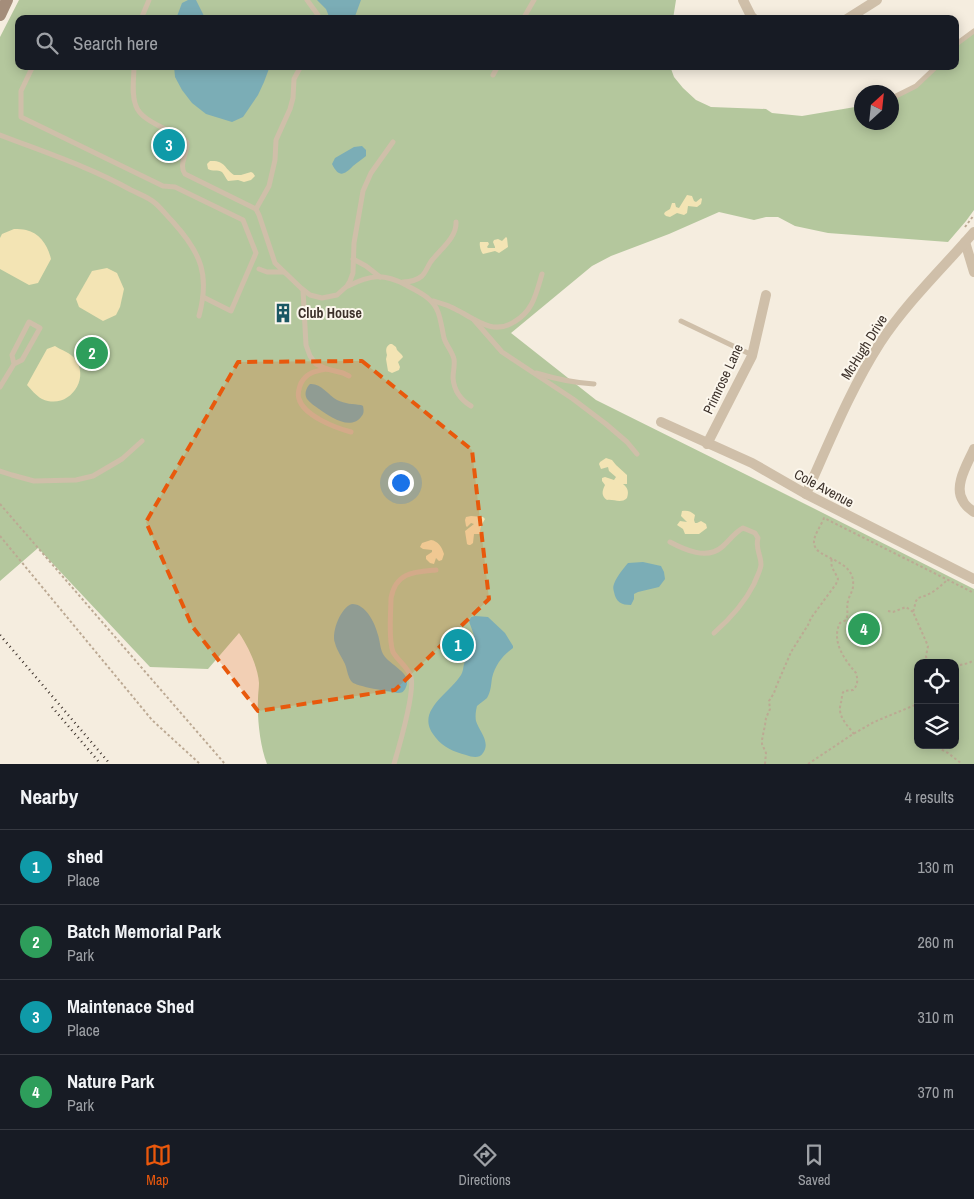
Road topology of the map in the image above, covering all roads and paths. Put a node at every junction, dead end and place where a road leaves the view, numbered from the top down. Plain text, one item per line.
1 (8, 0) edge
2 (145, 0) edge
3 (149, 0) edge
4 (307, 0) edge
5 (534, 0) edge
6 (743, 0) edge
7 (877, 0) edge
8 (145, 7) junction
9 (0, 15) edge
10 (142, 15) edge
11 (316, 15) edge
12 (526, 15) edge
13 (750, 15) edge
14 (853, 15) edge
15 (974, 31) edge
16 (959, 43) edge
17 (31, 70) edge
18 (134, 70) edge
19 (300, 70) edge
20 (496, 70) edge
21 (933, 70) edge
22 (493, 76) dead end
23 (899, 94) edge
24 (0, 135) edge
25 (393, 142) dead end
26 (256, 209) junction
27 (974, 215) edge
28 (456, 222) dead end
29 (970, 229) edge
30 (965, 242) junction
31 (353, 259) junction
32 (259, 269) dead end
33 (284, 272) junction
34 (974, 272) edge
35 (542, 274) dead end
36 (380, 277) junction
37 (400, 282) junction
38 (347, 286) junction
39 (303, 290) junction
40 (766, 295) dead end
41 (203, 297) junction
42 (430, 300) junction
43 (198, 316) dead end
44 (474, 320) junction
45 (681, 321) dead end
46 (752, 356) junction
47 (14, 364) junction
48 (328, 369) junction
49 (529, 371) junction
50 (348, 376) dead end
51 (594, 384) dead end
52 (0, 387) edge
53 (471, 406) dead end
54 (661, 422) dead end
55 (351, 432) dead end
56 (142, 441) dead end
57 (707, 444) junction
58 (974, 449) edge
59 (637, 454) dead end
60 (0, 471) edge
61 (806, 494) junction
62 (0, 504) edge
63 (974, 512) edge
64 (0, 536) edge
65 (670, 542) dead end
66 (832, 559) junction
67 (436, 570) dead end
68 (974, 579) edge
69 (947, 580) junction
70 (974, 593) edge
71 (888, 611) dead end
72 (913, 612) junction
73 (714, 633) dead end
74 (926, 659) edge
75 (974, 660) edge
76 (959, 665) edge
77 (916, 704) edge
78 (854, 734) junction
79 (940, 749) edge
80 (200, 764) edge
81 (225, 764) edge
82 (394, 764) edge
83 (764, 764) edge
84 (808, 764) edge
85 (962, 764) edge

1 - 9 main road
2 - 8 lane
3 - 8 lane
4 - 11 lane
5 - 12 lane
6 - 13 street
7 - 14 street
8 - 10 lane
15 - 16 lane
17 - 41 lane
18 - 26 lane
19 - 26 lane
20 - 22 lane
21 - 23 lane
24 - 41 lane
25 - 31 lane
26 - 33 lane
27 - 29 path
28 - 37 lane
29 - 30 street, McHugh Drive
30 - 34 street
30 - 61 street, McHugh Drive
31 - 36 lane
31 - 38 lane
32 - 33 lane
33 - 39 lane
35 - 44 lane
36 - 37 lane
36 - 38 lane
37 - 42 lane
38 - 39 lane
39 - 48 lane
40 - 46 street, Primrose Lane
41 - 43 lane
42 - 44 lane
42 - 53 lane
44 - 49 lane
45 - 46 lane
46 - 57 street, Primrose Lane
47 - 47 lane
47 - 52 lane
48 - 50 lane
48 - 55 lane
49 - 51 lane
49 - 59 lane
54 - 57 street, Cole Avenue
56 - 60 lane
57 - 61 street, Cole Avenue
58 - 63 street
61 - 68 street, Cole Avenue
62 - 81 path
64 - 80 path
65 - 73 lane
66 - 69 path
66 - 78 path
66 - 83 path
67 - 82 lane
69 - 70 path
69 - 72 path
71 - 72 path
72 - 74 path
75 - 76 path
77 - 78 path
78 - 84 path
79 - 85 path

